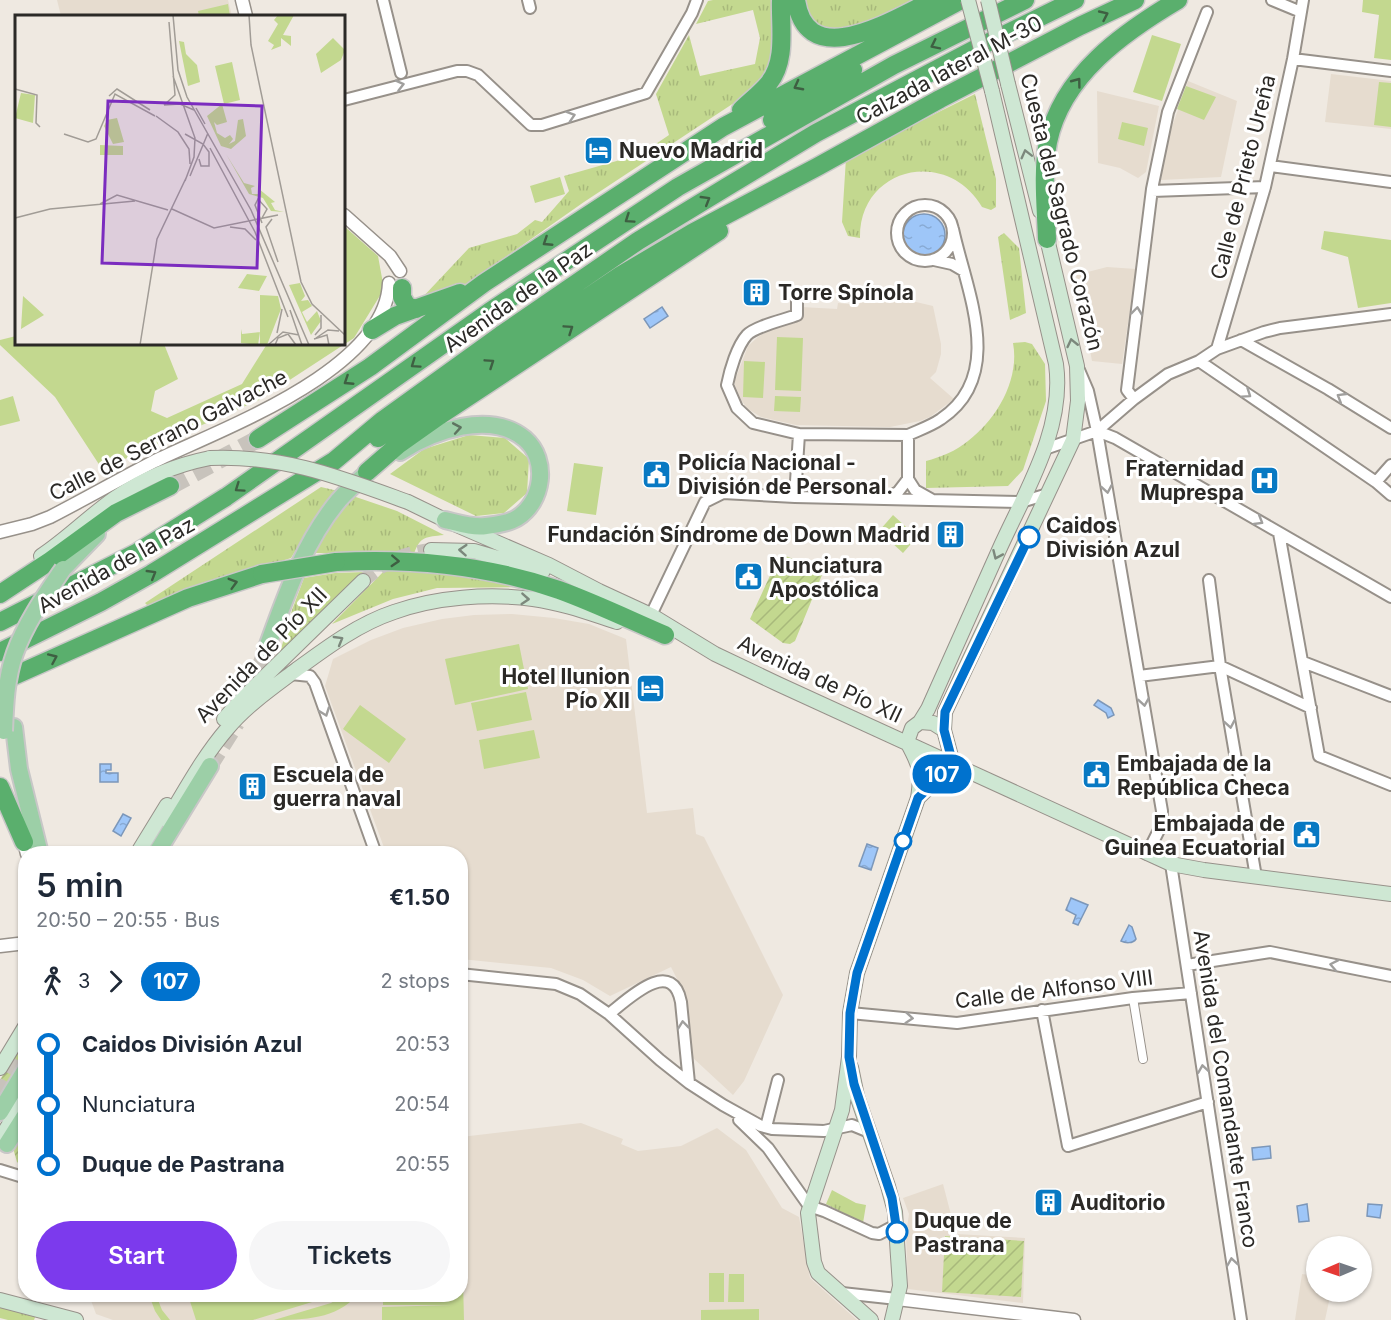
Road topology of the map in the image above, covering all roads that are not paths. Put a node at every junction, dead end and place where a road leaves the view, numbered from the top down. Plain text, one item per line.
1 (242, 0) edge
2 (383, 0) edge
3 (697, 0) edge
4 (781, 0) edge
5 (796, 0) edge
6 (934, 0) edge
7 (964, 0) edge
8 (988, 0) edge
9 (1025, 0) edge
10 (1075, 0) edge
11 (1135, 0) edge
12 (1178, 0) edge
13 (1272, 0) edge
14 (1303, 0) edge
15 (1207, 12) dead end
16 (1301, 12) junction
17 (246, 15) edge
18 (1293, 59) junction
19 (1391, 71) edge
20 (401, 73) dead end
21 (345, 100) edge
22 (723, 126) junction
23 (1269, 166) junction
24 (817, 167) junction
25 (1391, 182) edge
26 (678, 187) junction
27 (1265, 187) junction
28 (1152, 190) junction
29 (345, 216) edge
30 (952, 229) junction
31 (1047, 239) junction
32 (934, 260) junction
33 (964, 271) junction
34 (396, 281) junction
35 (484, 283) junction
36 (797, 299) dead end
37 (416, 309) junction
38 (1391, 314) edge
39 (388, 319) junction
40 (372, 330) junction
41 (1241, 340) junction
42 (1217, 350) junction
43 (347, 357) junction
44 (1198, 361) junction
45 (1077, 366) junction
46 (1134, 399) junction
47 (1391, 428) edge
48 (1097, 431) junction
49 (799, 434) junction
50 (908, 435) junction
51 (258, 439) tunnel mouth
52 (1073, 440) junction
53 (1045, 448) junction
54 (334, 461) junction
55 (1391, 465) edge
56 (367, 472) junction
57 (908, 479) junction
58 (1376, 482) junction
59 (170, 486) tunnel mouth
60 (1048, 494) junction
61 (1391, 495) edge
62 (795, 497) junction
63 (885, 500) junction
64 (934, 500) junction
65 (138, 502) junction
66 (1021, 502) junction
67 (445, 520) junction
68 (0, 531) edge
69 (1279, 533) junction
70 (431, 550) tunnel mouth
71 (1209, 580) dead end
72 (363, 581) tunnel mouth
73 (0, 587) edge
74 (599, 591) junction
75 (1391, 597) edge
76 (651, 615) junction
77 (0, 622) edge
78 (665, 635) junction
79 (269, 651) tunnel mouth
80 (0, 652) edge
81 (715, 654) junction
82 (1304, 662) junction
83 (1220, 666) junction
84 (291, 674) junction
85 (1139, 676) junction
86 (0, 682) edge
87 (1391, 696) edge
88 (1311, 708) junction
89 (920, 722) junction
90 (9, 729) junction
91 (944, 730) junction
92 (907, 742) junction
93 (953, 764) junction
94 (210, 766) tunnel mouth
95 (927, 779) junction
96 (1391, 785) edge
97 (0, 787) edge
98 (25, 846) edge
99 (26, 846) edge
100 (38, 846) edge
101 (142, 846) edge
102 (153, 846) edge
103 (161, 846) edge
104 (373, 846) edge
105 (1147, 854) junction
106 (1171, 864) junction
107 (1256, 877) junction
108 (1391, 894) edge
109 (18, 944) edge
110 (0, 946) edge
111 (1187, 965) junction
112 (468, 975) edge
113 (1391, 976) edge
114 (1191, 993) junction
115 (1133, 998) junction
116 (1042, 1010) junction
117 (850, 1013) junction
118 (609, 1014) junction
119 (18, 1038) edge
120 (849, 1057) junction
121 (1143, 1059) dead end
122 (0, 1068) edge
123 (778, 1080) dead end
124 (18, 1082) edge
125 (689, 1083) junction
126 (1208, 1102) junction
127 (723, 1105) junction
128 (0, 1112) edge
129 (18, 1113) edge
130 (18, 1124) edge
131 (837, 1127) junction
132 (766, 1128) junction
133 (869, 1132) junction
134 (4, 1141) edge
135 (0, 1170) edge
136 (18, 1176) edge
137 (809, 1206) junction
138 (896, 1225) junction
139 (842, 1293) junction
140 (897, 1299) junction
141 (0, 1300) edge
142 (992, 1315) edge
143 (76, 1320) edge
144 (871, 1320) edge
145 (892, 1320) edge
146 (1074, 1320) edge
147 (1241, 1320) edge

1 - 17 street
2 - 20 street
21 -> 3 street
4 - 22 highway
5 - 6 highway
7 -> 22 highway
7 - 26 highway
7 - 53 main road, Cuesta del Sagrado Corazón, bridge
31 -> 8 main road, Cuesta del Sagrado Corazón, bridge
9 -> 26 highway, Avenida de la Paz
54 -> 10 highway, Avenida de la Paz
24 -> 11 highway, Calzada lateral M-30
31 -> 12 highway
13 - 16 street
14 - 16 street, Calle de Prieto Ureña
15 - 28 street
16 - 18 street, Calle de Prieto Ureña
18 - 19 street
18 - 23 street, Calle de Prieto Ureña
22 -> 35 highway
23 - 25 street
23 - 27 street, Calle de Prieto Ureña
54 -> 24 highway
56 -> 24 highway
26 -> 77 highway, Avenida de la Paz
27 - 28 street
27 - 42 street, Calle de Prieto Ureña
46 -> 28 street
29 - 34 street
30 - 32 street
30 - 32 street
30 - 33 street
45 -> 31 main road, Cuesta del Sagrado Corazón
32 - 33 street
33 - 50 street
34 - 37 highway
34 - 39 street, Calle de Serrano Galvache
34 - 40 street, Calle de Serrano Galvache
35 - 37 highway
35 -> 51 highway
36 - 49 street
37 - 39 highway
38 - 41 street
39 - 40 highway
39 - 43 street, Calle de Serrano Galvache
40 - 43 street, Calle de Serrano Galvache
41 - 42 street
47 -> 41 street
42 - 44 street
43 - 68 street, Calle de Serrano Galvache
44 - 46 street
44 -> 58 street
45 - 48 street
45 - 52 main road, Cuesta del Sagrado Corazón
46 - 48 street
48 - 52 street
48 -> 69 street
48 -> 85 street
49 - 50 street
49 - 62 street
50 - 57 street
52 - 53 street
52 - 60 main road, Cuesta del Sagrado Corazón
53 - 66 main road, Cuesta del Sagrado Corazón
80 -> 54 highway, Avenida de la Paz
55 - 58 street
56 -> 67 main road
56 - 79 main road
57 - 63 street
57 - 64 street
58 - 61 street
59 - 65 highway
60 - 66 street
60 - 91 main road, Cuesta del Sagrado Corazón
62 - 63 street
62 - 76 street
63 - 64 street
64 - 66 street
65 - 73 highway
65 - 90 main road, bridge
66 -> 89 main road, Cuesta del Sagrado Corazón
67 - 73 main road, Avenida de Pío XII, bridge
67 - 74 main road, Avenida de Pío XII
69 - 75 street
69 - 82 street
74 -> 70 main road, Avenida de Pío XII
71 - 83 street
72 - 101 main road, Avenida de Pío XII
74 - 76 main road, Avenida de Pío XII
76 - 81 main road, Avenida de Pío XII
78 - 81 main road, Avenida de Pío XII
84 -> 78 main road, Avenida de Pío XII
86 -> 78 highway, bridge
81 - 92 main road, Avenida de Pío XII
82 - 87 street
82 - 88 street
83 - 85 street
83 - 88 street
83 -> 107 street
84 - 102 main road, Avenida de Pío XII
84 -> 104 street
85 -> 105 street
88 - 96 street
89 - 91 main road, Avenida de Pío XII
89 - 92 main road, Avenida de Pío XII
90 - 99 main road
90 - 100 main road
91 - 93 main road
92 - 93 main road, Avenida de Pío XII
92 - 95 main road, Avenida de Pío XII
93 - 95 main road
93 - 105 main road, Avenida de Pío XII
94 - 103 main road
95 - 117 main road
97 - 98 highway
105 - 106 main road, Avenida de Pío XII
106 - 107 main road, Avenida de Pío XII
106 - 111 street, Avenida del Comandante Franco
107 - 108 main road, Avenida de Pío XII
109 - 110 street
113 -> 111 street
111 - 114 street, Avenida del Comandante Franco
112 - 118 street
114 - 115 street, Calle de Alfonso VIII
126 -> 114 street, Avenida del Comandante Franco
115 - 116 street, Calle de Alfonso VIII
115 - 121 street
117 -> 116 street, Calle de Alfonso VIII
116 - 126 street
117 - 120 main road
118 - 125 street
125 -> 118 street
119 - 122 main road
120 - 131 main road
120 - 133 main road
123 - 132 street
124 - 128 main road
125 - 127 street
147 -> 126 street, Avenida del Comandante Franco
127 - 132 street
127 - 137 street
129 - 134 main road
130 - 134 main road
131 - 132 street
131 - 133 street
131 - 137 main road
133 - 138 main road
135 - 136 street
137 - 138 street
137 - 139 main road
138 - 140 main road
139 - 140 street
139 - 144 main road
140 - 142 street
140 - 145 main road
141 - 143 main road
142 - 146 street

